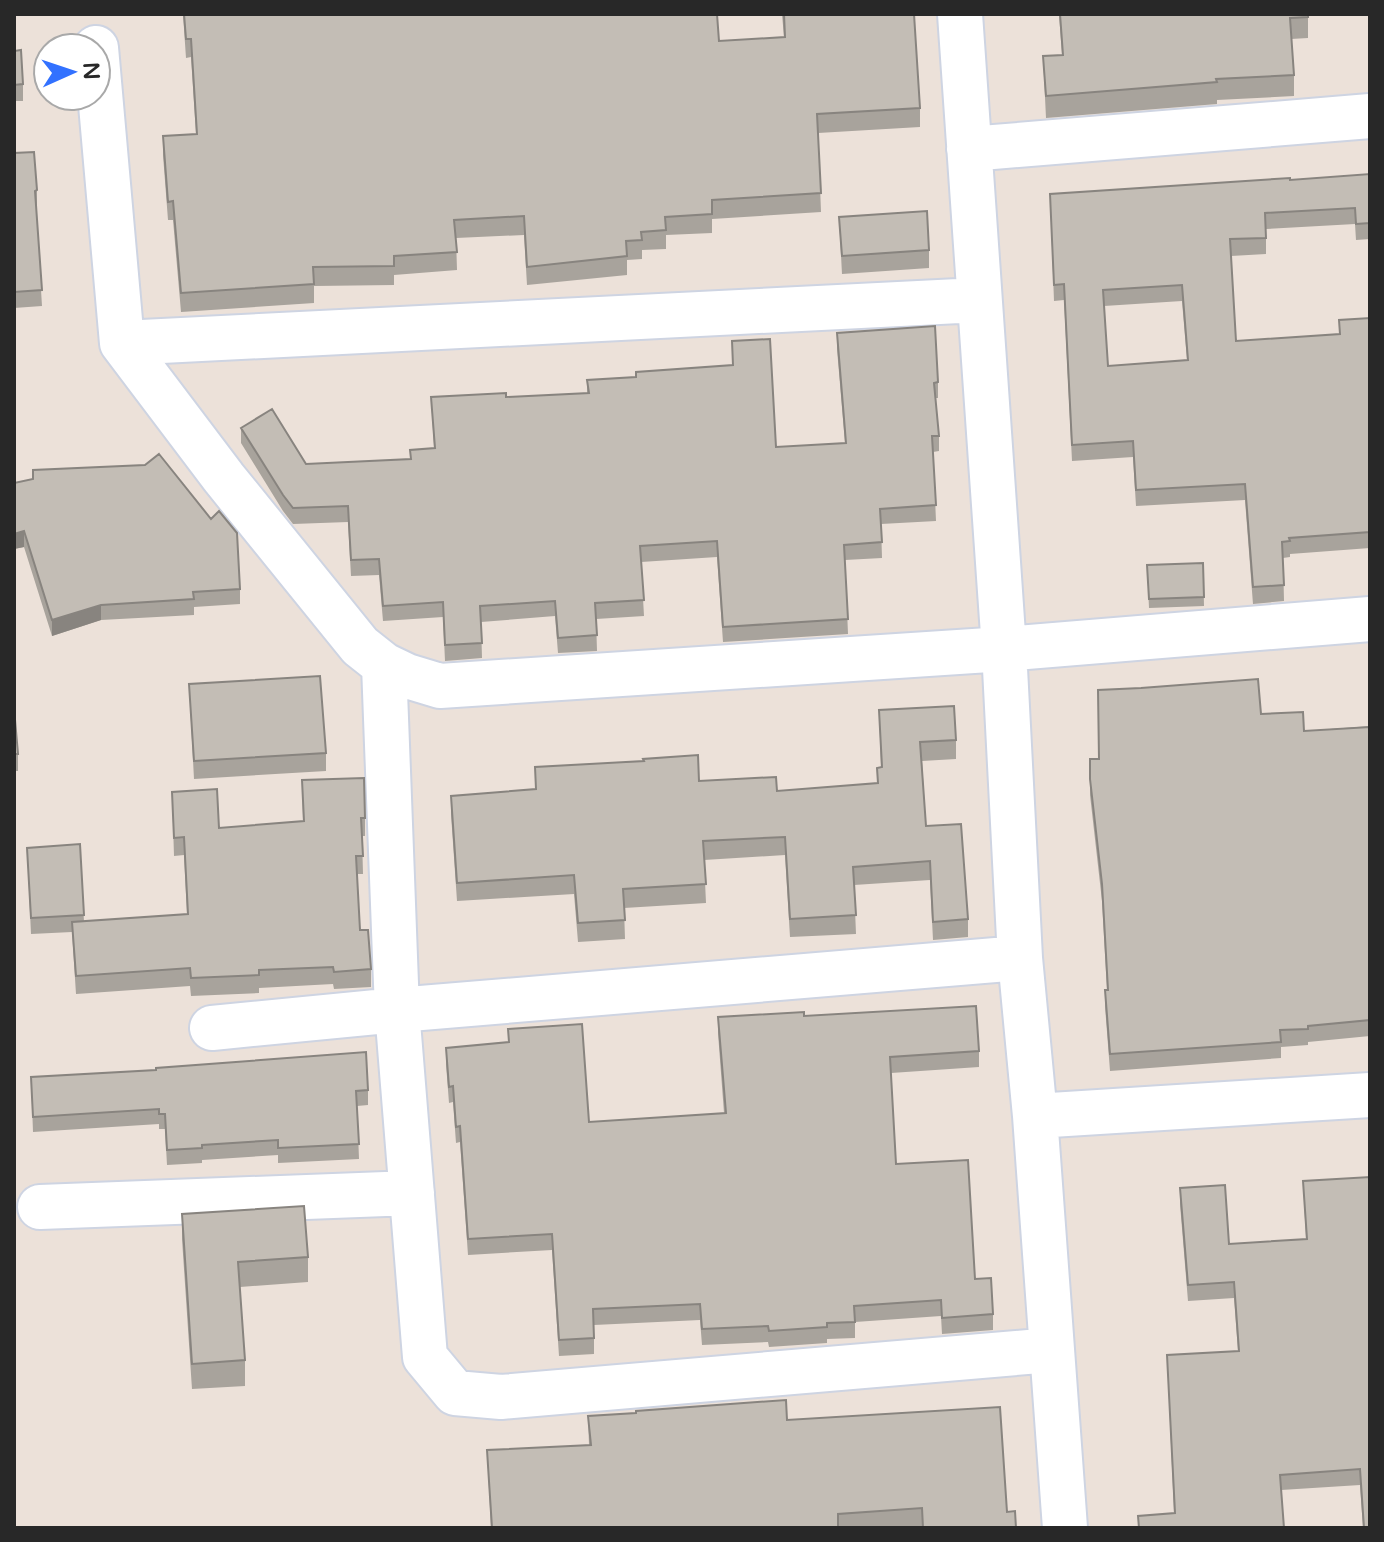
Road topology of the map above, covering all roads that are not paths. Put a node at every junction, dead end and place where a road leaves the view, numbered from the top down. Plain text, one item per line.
1 (960, 14) edge
2 (102, 112) edge
3 (1370, 116) edge
4 (969, 149) junction
5 (979, 300) junction
6 (122, 343) junction
7 (1370, 619) edge
8 (1004, 649) junction
9 (384, 665) junction
10 (1020, 958) junction
11 (397, 1010) junction
12 (212, 1028) dead end
13 (1370, 1095) edge
14 (1035, 1116) junction
15 (412, 1193) junction
16 (40, 1207) dead end
17 (1051, 1350) junction
18 (1065, 1528) edge

1 - 4 street
2 - 6 street
3 - 4 street
4 - 5 street
5 - 6 street
5 - 8 street
6 - 9 street
7 - 8 street
8 - 9 street
8 - 10 street
9 - 11 street
10 - 11 street
10 - 14 street
11 - 12 street
11 - 15 street
13 - 14 street
14 - 17 street
15 - 16 street
15 - 17 street
17 - 18 street

